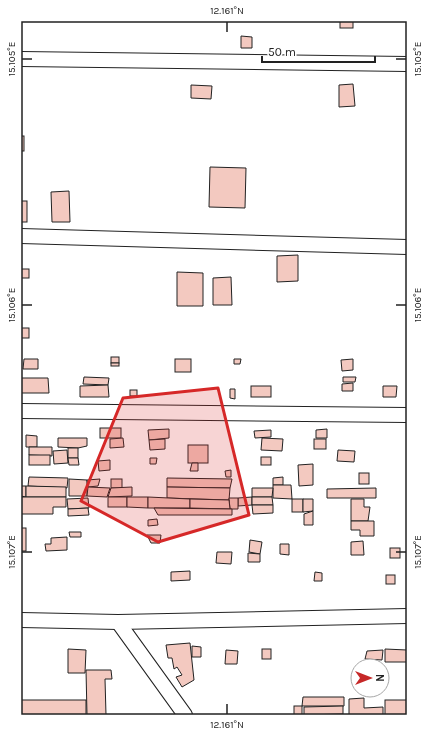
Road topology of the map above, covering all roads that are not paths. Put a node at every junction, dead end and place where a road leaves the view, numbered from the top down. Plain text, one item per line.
1 (21, 59) edge
2 (407, 64) edge
3 (21, 236) edge
4 (407, 247) edge
5 (21, 411) edge
6 (407, 415) edge
7 (407, 616) edge
8 (21, 620) edge
9 (118, 622) junction
10 (185, 715) edge

1 - 2 street
3 - 4 street
5 - 6 street
7 - 9 street
8 - 9 street
9 - 10 street

